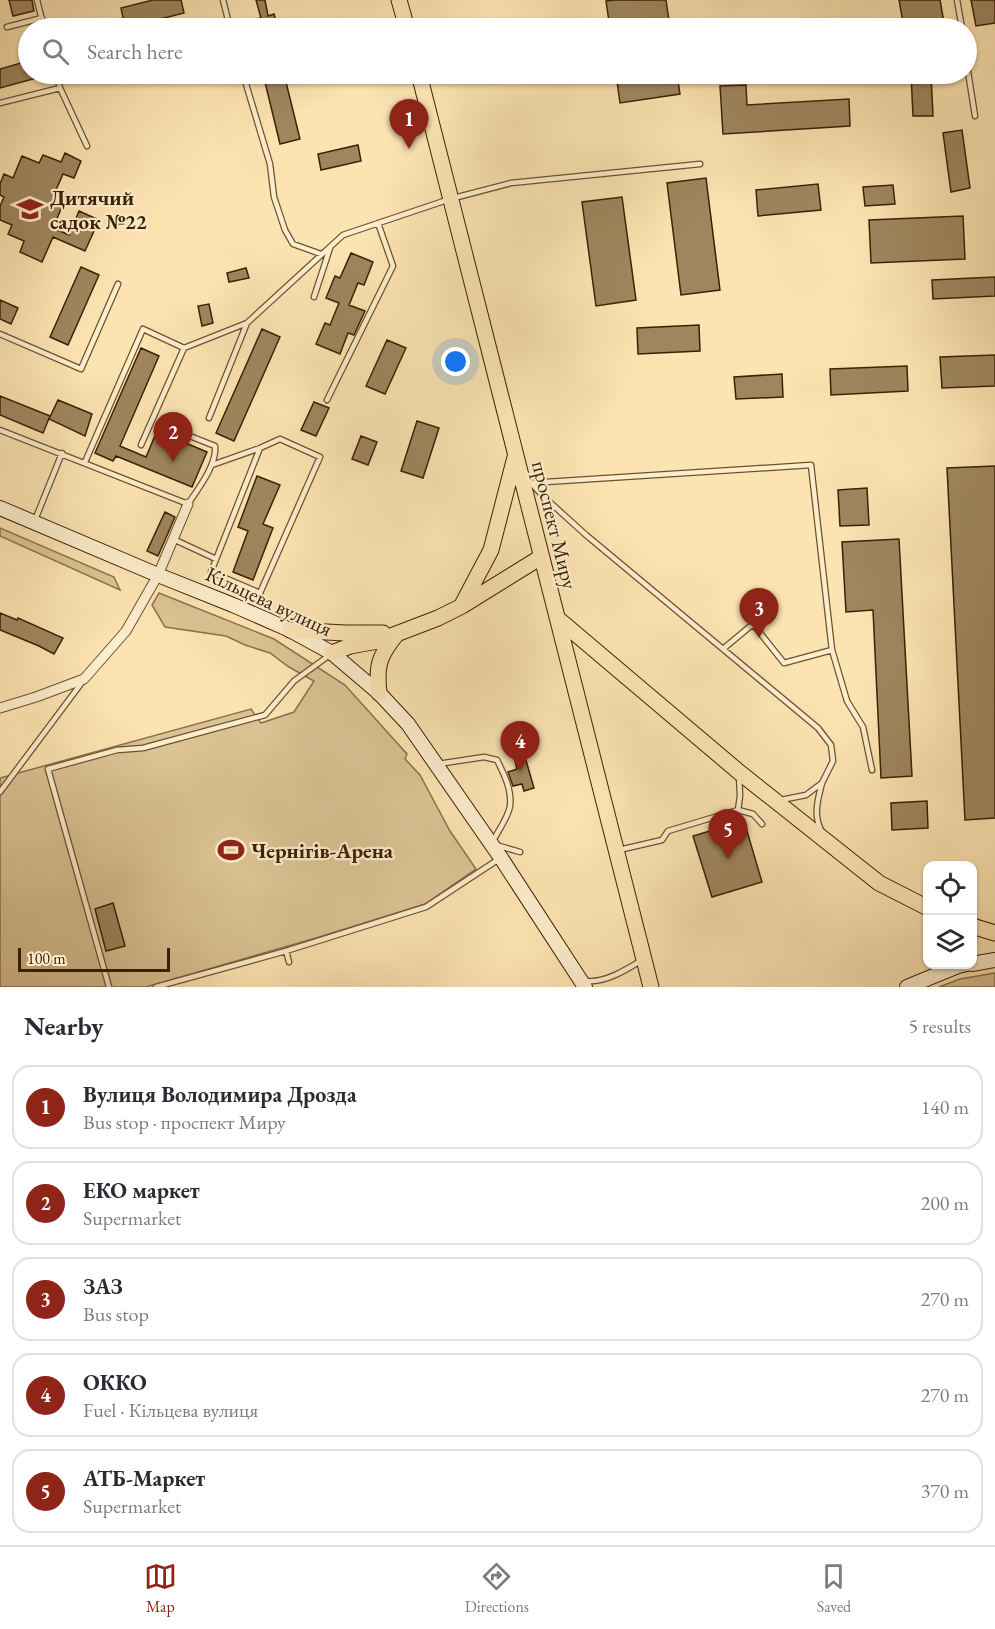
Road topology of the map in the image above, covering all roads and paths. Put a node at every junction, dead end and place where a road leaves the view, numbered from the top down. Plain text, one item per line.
1 (37, 0) edge
2 (223, 0) edge
3 (399, 0) edge
4 (957, 0) edge
5 (42, 18) edge
6 (228, 18) edge
7 (404, 18) edge
8 (960, 18) edge
9 (18, 24) edge
10 (7, 27) dead end
11 (59, 84) edge
12 (246, 84) edge
13 (421, 84) edge
14 (970, 84) edge
15 (60, 88) junction
16 (0, 103) edge
17 (975, 116) dead end
18 (87, 146) dead end
19 (700, 164) dead end
20 (450, 199) junction
21 (378, 223) junction
22 (330, 246) junction
23 (321, 254) junction
24 (118, 284) dead end
25 (314, 297) dead end
26 (247, 323) junction
27 (0, 334) edge
28 (183, 348) junction
29 (327, 400) dead end
30 (209, 418) dead end
31 (172, 429) dead end
32 (0, 430) edge
33 (141, 445) dead end
34 (260, 448) junction
35 (62, 453) junction
36 (516, 454) junction
37 (85, 462) junction
38 (212, 465) junction
39 (530, 483) junction
40 (188, 504) junction
41 (0, 508) edge
42 (34, 522) junction
43 (173, 539) junction
44 (541, 557) junction
45 (216, 559) junction
46 (158, 575) junction
47 (462, 606) junction
48 (556, 618) junction
49 (290, 630) junction
50 (398, 632) junction
51 (723, 649) junction
52 (832, 650) junction
53 (332, 653) junction
54 (84, 679) junction
55 (379, 693) junction
56 (0, 708) edge
57 (437, 764) junction
58 (872, 770) dead end
59 (739, 772) junction
60 (822, 783) junction
61 (755, 785) junction
62 (0, 792) edge
63 (740, 796) junction
64 (776, 801) junction
65 (738, 810) junction
66 (762, 824) dead end
67 (828, 842) junction
68 (491, 844) junction
69 (616, 851) junction
70 (520, 852) dead end
71 (501, 858) junction
72 (923, 906) edge
73 (977, 928) edge
74 (995, 933) edge
75 (286, 951) junction
76 (644, 958) junction
77 (995, 960) edge
78 (289, 962) dead end
79 (977, 963) edge
80 (951, 969) edge
81 (583, 984) edge
82 (109, 987) edge
83 (156, 987) edge
84 (651, 987) edge
85 (907, 987) edge

1 - 5 lane
2 - 6 lane
3 - 7 main road
4 - 8 lane
9 - 10 lane
11 - 15 lane
12 - 23 lane
13 - 20 main road, проспект Миру
14 - 17 lane
15 - 16 lane
15 - 18 lane
19 - 20 lane
20 - 21 lane
20 - 36 main road, проспект Миру
21 - 22 lane
21 - 29 lane
22 - 23 lane
22 - 25 lane
23 - 26 lane
24 - 27 lane
26 - 28 lane
26 - 30 lane
28 - 33 lane
28 - 37 lane
31 - 38 lane
32 - 35 lane
34 - 38 lane
34 - 45 lane
34 - 45 lane
35 - 37 lane
35 - 42 lane
36 - 39 lane
36 - 44 main road, проспект Миру
36 - 47 main road
37 - 40 lane
38 - 40 lane
39 - 51 lane
39 - 52 lane
40 - 43 street
41 - 42 main road, Кільцева вулиця
42 - 46 main road, Кільцева вулиця
43 - 45 lane
43 - 46 street
44 - 47 main road
44 - 48 main road, проспект Миру
46 - 49 main road, Кільцева вулиця
46 - 54 street
47 - 50 main road
48 - 59 main road
48 - 69 main road, проспект Миру
49 - 50 main road
49 - 53 main road, Кільцева вулиця
50 - 53 main road
50 - 55 main road
51 - 52 lane
51 - 60 lane
52 - 58 lane
53 - 55 main road, Кільцева вулиця
53 - 82 lane
54 - 56 street
54 - 62 lane
55 - 57 main road, Кільцева вулиця
57 - 68 main road, Кільцева вулиця
57 - 68 lane
59 - 61 main road
59 - 63 lane
60 - 64 lane
60 - 67 lane
61 - 63 lane
61 - 64 main road
63 - 65 lane
64 - 67 main road
65 - 66 lane
65 - 69 lane
67 - 72 main road
68 - 70 lane
68 - 71 main road, Кільцева вулиця
69 - 76 main road, проспект Миру
71 - 75 lane
71 - 81 main road, Кільцева вулиця
73 - 74 main road
75 - 78 lane
75 - 83 lane
76 - 81 lane
76 - 84 main road, проспект Миру
77 - 79 main road
80 - 85 main road

